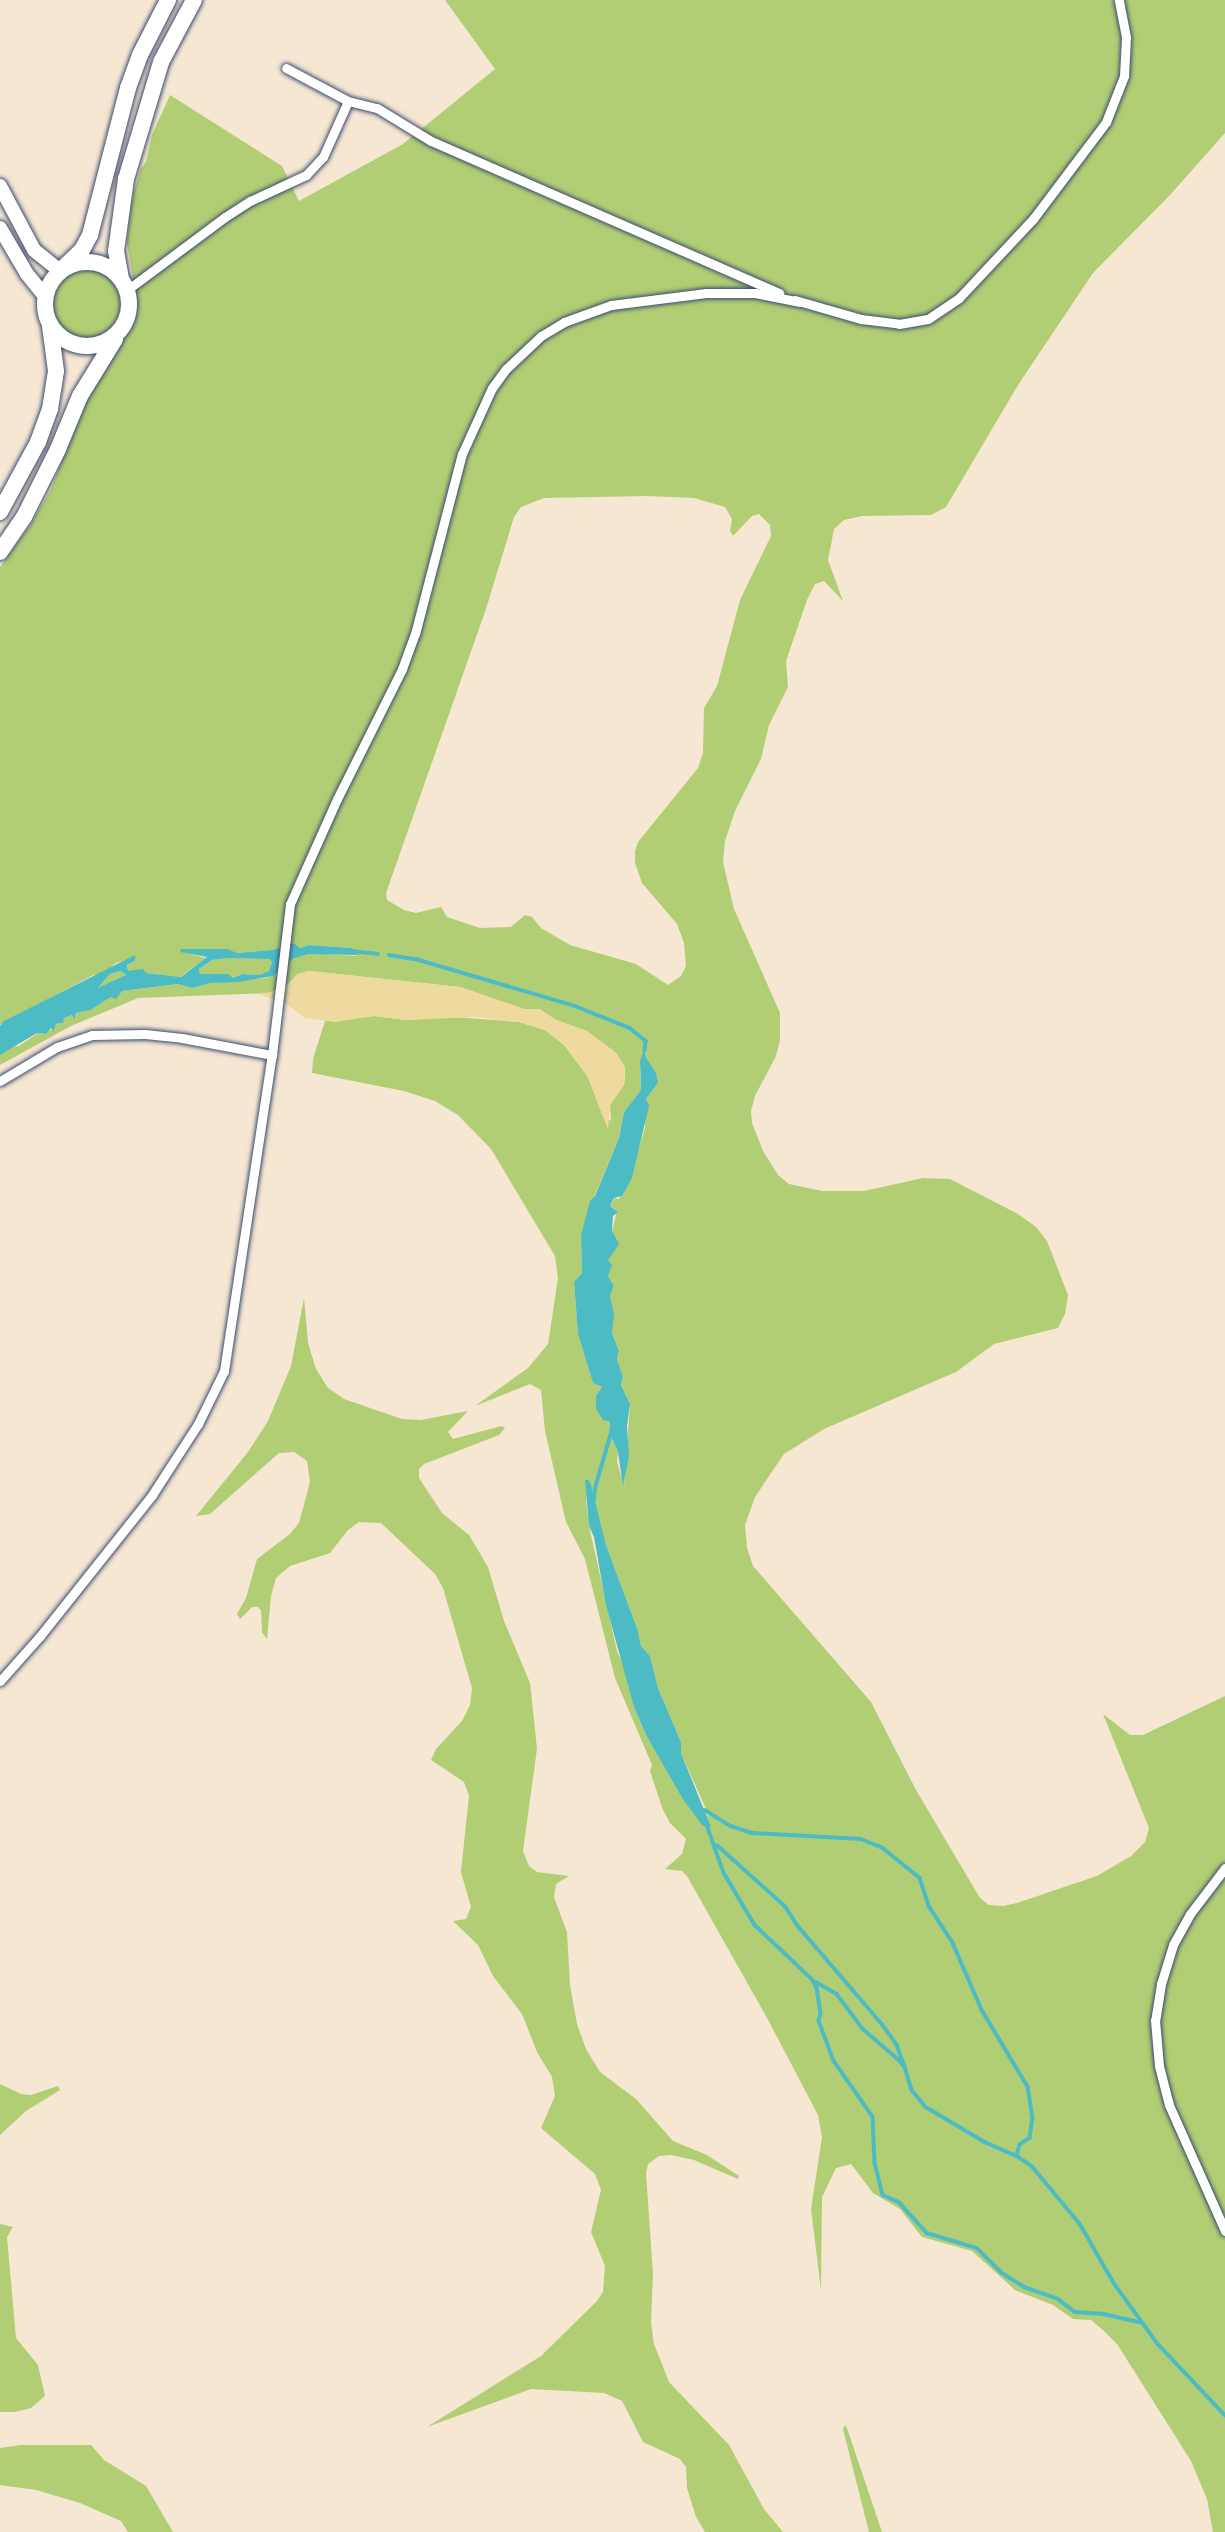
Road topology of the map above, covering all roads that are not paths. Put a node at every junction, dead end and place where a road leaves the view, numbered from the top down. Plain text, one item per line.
1 (168, 0) edge
2 (194, 0) edge
3 (1119, 0) edge
4 (286, 68) dead end
5 (348, 101) junction
6 (0, 186) edge
7 (2, 237) edge
8 (60, 271) junction
9 (124, 284) junction
10 (45, 296) junction
11 (800, 302) junction
12 (50, 326) junction
13 (122, 328) junction
14 (0, 512) edge
15 (0, 552) edge
16 (272, 1055) junction
17 (0, 1081) edge
18 (0, 1681) edge
19 (1225, 1868) edge
20 (1225, 2231) edge

1 - 8 highway
2 - 9 highway
3 - 11 street
4 - 5 street
5 - 9 street
5 - 11 street
6 - 8 main road
7 - 10 main road
8 - 9 highway
8 - 10 highway
9 - 13 highway
10 - 12 highway
11 - 16 street
12 - 13 highway
12 - 14 highway
13 - 15 highway
16 - 17 street
16 - 18 street
19 - 20 street

